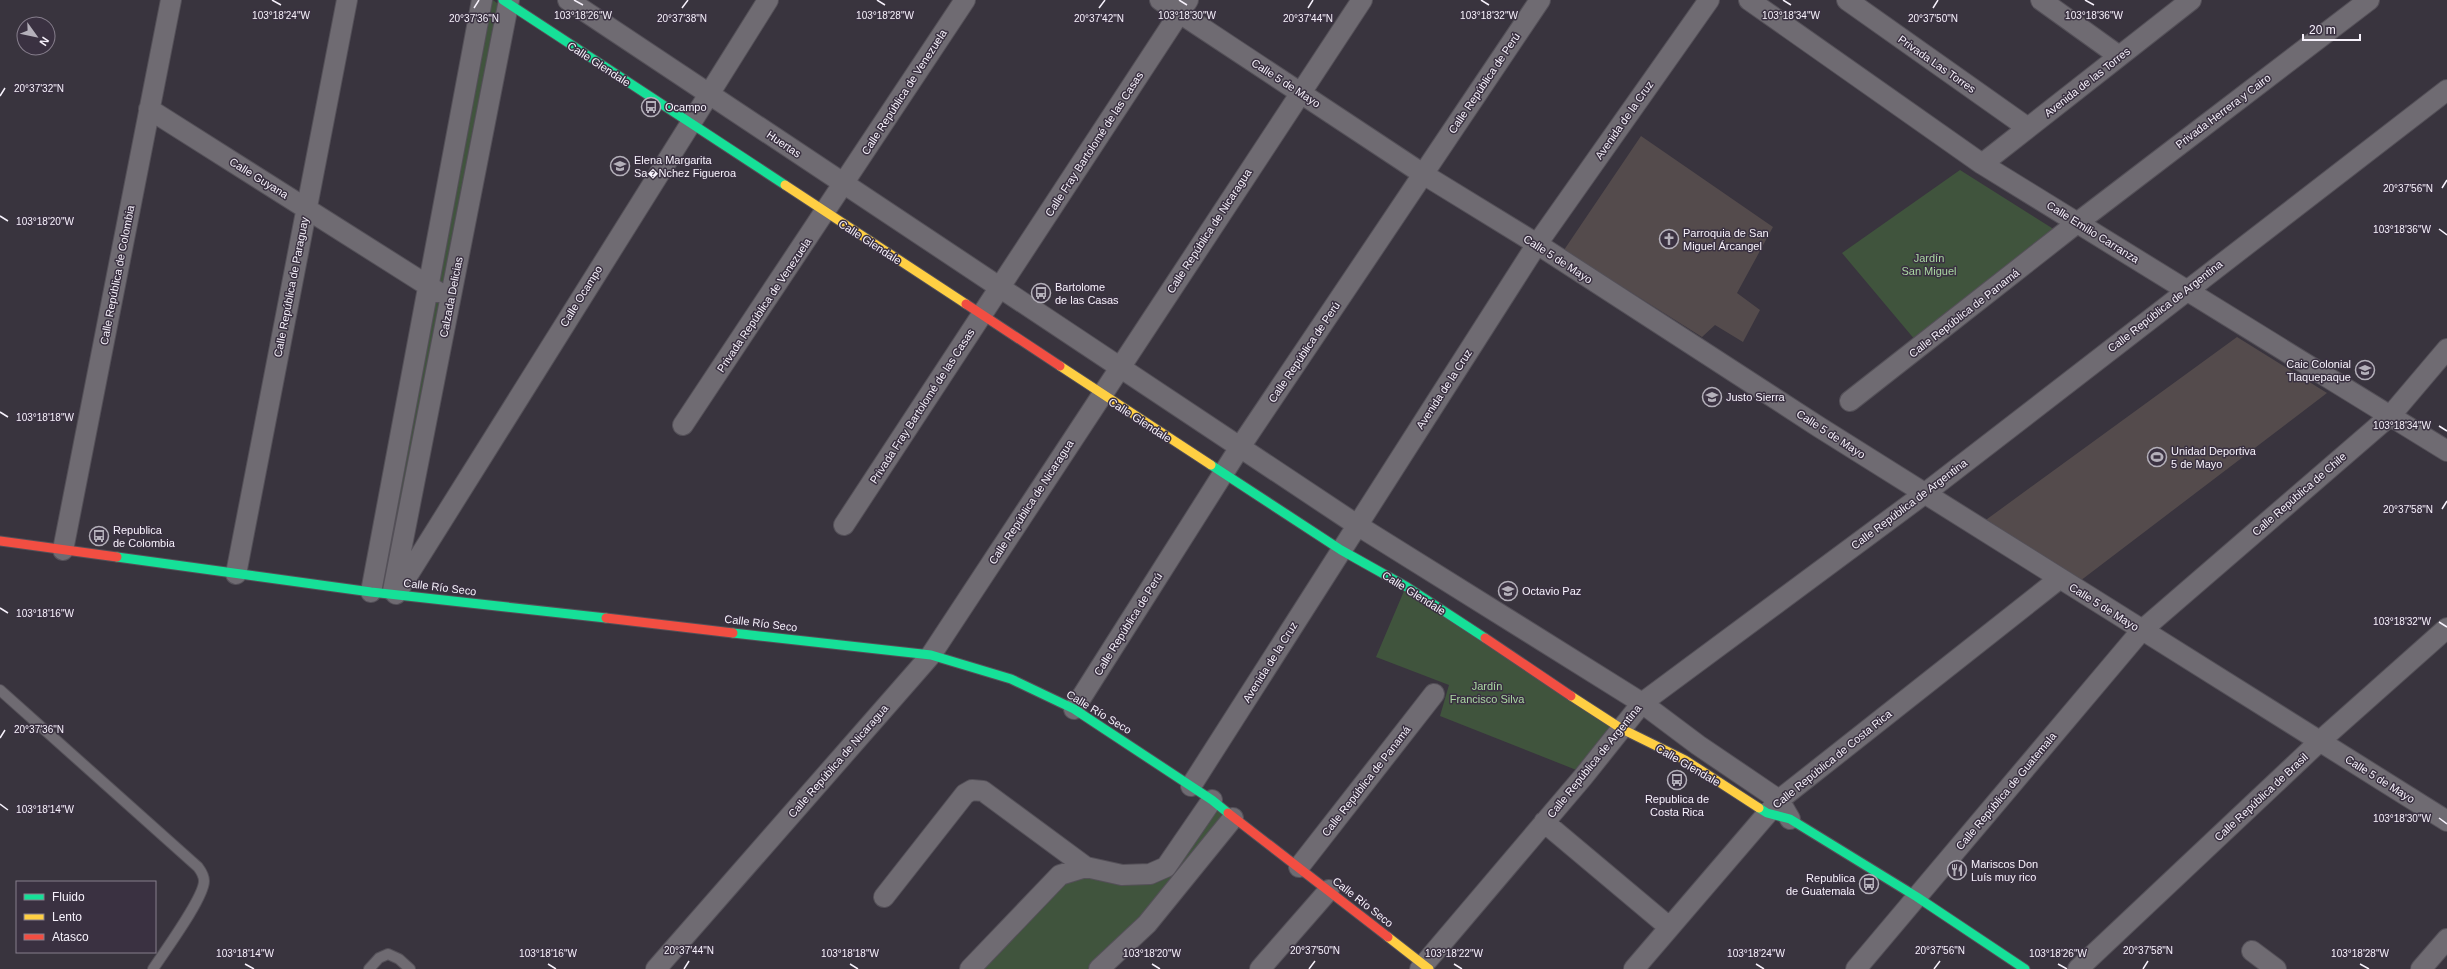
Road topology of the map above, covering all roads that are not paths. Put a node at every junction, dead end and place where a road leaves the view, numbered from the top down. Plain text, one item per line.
1 (171, 0) edge
2 (347, 0) edge
3 (482, 0) edge
4 (568, 0) edge
5 (768, 0) edge
6 (965, 0) edge
7 (1160, 0) edge
8 (1362, 0) edge
9 (1540, 0) edge
10 (1709, 0) edge
11 (1749, 0) edge
12 (1847, 0) edge
13 (2041, 0) edge
14 (2191, 0) edge
15 (2369, 0) edge
16 (507, 1) edge
17 (1184, 6) edge
18 (2119, 56) junction
19 (2447, 90) edge
20 (1300, 91) junction
21 (708, 94) junction
22 (149, 109) junction
23 (689, 123) junction
24 (2028, 128) junction
25 (1982, 164) junction
26 (1423, 174) junction
27 (844, 184) junction
28 (306, 208) junction
29 (825, 213) junction
30 (2077, 223) junction
31 (1537, 244) junction
32 (428, 286) junction
33 (1000, 287) junction
34 (2186, 290) junction
35 (451, 298) junction
36 (982, 316) junction
37 (2447, 349) edge
38 (1119, 367) junction
39 (1101, 395) junction
40 (1850, 401) dead end
41 (2391, 415) junction
42 (683, 425) dead end
43 (1240, 447) junction
44 (2447, 451) edge
45 (1223, 474) junction
46 (1924, 494) junction
47 (844, 525) dead end
48 (1357, 525) junction
49 (0, 541) edge
50 (63, 550) junction
51 (1341, 550) junction
52 (236, 574) junction
53 (2059, 579) junction
54 (371, 592) junction
55 (394, 594) junction
56 (2447, 628) edge
57 (2141, 631) junction
58 (931, 655) junction
59 (0, 690) edge
60 (1434, 694) dead end
61 (1642, 703) junction
62 (1074, 709) junction
63 (1622, 729) junction
64 (2320, 741) junction
65 (1191, 786) junction
66 (1212, 800) junction
67 (1773, 806) junction
68 (1233, 818) junction
69 (1790, 819) joint
70 (2447, 821) edge
71 (1544, 822) junction
72 (1086, 867) junction
73 (1166, 867) junction
74 (1299, 867) junction
75 (1181, 880) junction
76 (1329, 890) junction
77 (884, 897) dead end
78 (1917, 897) junction
79 (1669, 927) junction
80 (2447, 939) edge
81 (2252, 951) dead end
82 (1424, 968) edge
83 (153, 969) edge
84 (369, 969) edge
85 (410, 969) edge
86 (656, 969) edge
87 (970, 969) edge
88 (1099, 969) edge
89 (1260, 969) edge
90 (1634, 969) edge
91 (1856, 969) edge
92 (2025, 969) edge
93 (2078, 969) edge
94 (2276, 969) edge
95 (2421, 969) edge

1 - 22 street, Calle República de Colombia
2 - 28 street, Calle República de Paraguay
3 - 32 street
4 - 21 street, Huertas
5 - 21 street, Calle Ocampo
6 - 27 street, Calle República de Venezuela
7 - 17 street, Calle 5 de Mayo
8 - 20 street, Calle República de Nicaragua
9 - 26 street, Calle República de Perú
10 - 31 street, Avenida de la Cruz
11 - 25 street, Calle Emilio Carranza
12 - 24 street, Privada Las Torres
13 - 18 street
14 - 18 street, Avenida de las Torres
15 - 30 street, Privada Herrera y Cairo
16 - 23 street, Calle Glendale
16 - 35 street, Calzada Delicias
17 - 20 street, Calle 5 de Mayo
17 - 33 street, Calle Fray Bartolomé de las Casas
18 - 24 street, Avenida de las Torres
19 - 34 street, Calle República de Argentina
20 - 26 street, Calle 5 de Mayo
20 - 38 street, Calle República de Nicaragua
21 - 23 street, Calle Ocampo
21 - 27 street, Huertas
22 - 28 street, Calle Guyana
22 - 50 street, Calle República de Colombia
23 - 29 street, Calle Glendale
23 - 55 street, Calle Ocampo
24 - 25 street, Avenida de las Torres
25 - 30 street, Calle Emilio Carranza
26 - 31 street, Calle 5 de Mayo
26 - 43 street, Calle República de Perú
27 - 29 street, Privada República de Venezuela
27 - 33 street, Huertas
28 - 32 street, Calle Guyana
28 - 52 street, Calle República de Paraguay
29 - 36 street, Calle Glendale
29 - 42 street, Privada República de Venezuela
30 - 34 street, Calle Emilio Carranza
30 - 40 street, Calle República de Panamá
31 - 46 street, Calle 5 de Mayo
31 - 48 street, Avenida de la Cruz
32 - 35 street, Calle Guyana
32 - 54 street
33 - 36 street, Privada Fray Bartolomé de las Casas
33 - 38 street, Calle Glendale
34 - 41 street, Calle Emilio Carranza
34 - 46 street, Calle República de Argentina
35 - 55 street, Calzada Delicias
36 - 39 street, Calle Glendale
36 - 47 street, Privada Fray Bartolomé de las Casas
37 - 41 street, Calle República de Chile
38 - 39 street, Calle República de Nicaragua
38 - 43 street, Calle Glendale
39 - 45 street, Calle Glendale
39 - 58 street, Calle República de Nicaragua
41 - 44 street, Calle Emilio Carranza
41 - 57 street, Calle República de Chile
43 - 45 street, Calle República de Perú
43 - 48 street, Calle Glendale
45 - 51 street, Calle Glendale
45 - 62 street, Calle República de Perú
46 - 53 street, Calle 5 de Mayo
46 - 61 street, Calle República de Argentina
48 - 51 street, Avenida de la Cruz
48 - 61 street, Calle Glendale
49 - 50 street, Calle Río Seco
50 - 52 street, Calle Río Seco
51 - 63 street, Calle Glendale
51 - 65 street, Avenida de la Cruz
52 - 54 street, Calle Río Seco
53 - 57 street, Calle 5 de Mayo
53 - 67 street, Calle República de Costa Rica
54 - 55 street, Calle Río Seco
55 - 58 street, Calle Río Seco
56 - 64 street, Calle República de Brasil
57 - 64 street, Calle 5 de Mayo
57 - 78 street, Calle República de Guatemala
58 - 62 street, Calle Río Seco
58 - 86 street, Calle República de Nicaragua
59 - 83 lane
60 - 74 street, Calle República de Panamá
61 - 63 street, Calle República de Argentina
61 - 67 street, Calle Glendale
62 - 65 street, Calle Río Seco
63 - 67 street, Calle Glendale
63 - 71 street, Calle República de Argentina
64 - 70 street, Calle 5 de Mayo
64 - 93 street, Calle República de Brasil
65 - 66 street, Calle Río Seco
66 - 68 street, Calle Río Seco
66 - 73 street
67 - 69 street, Calle Glendale
67 - 79 street, Calle República de Costa Rica
68 - 74 street, Calle Río Seco
68 - 75 street
69 - 78 street, Calle Glendale
71 - 79 street
71 - 82 street, Calle República de Argentina
72 - 73 street
72 - 77 street
72 - 87 street
73 - 75 street
74 - 76 street, Calle Río Seco
75 - 88 street
76 - 82 street, Calle Río Seco
76 - 89 street
78 - 91 street, Calle República de Guatemala
78 - 92 street, Calle Glendale
79 - 90 street, Calle República de Costa Rica
80 - 95 street
81 - 94 street
84 - 85 lane

